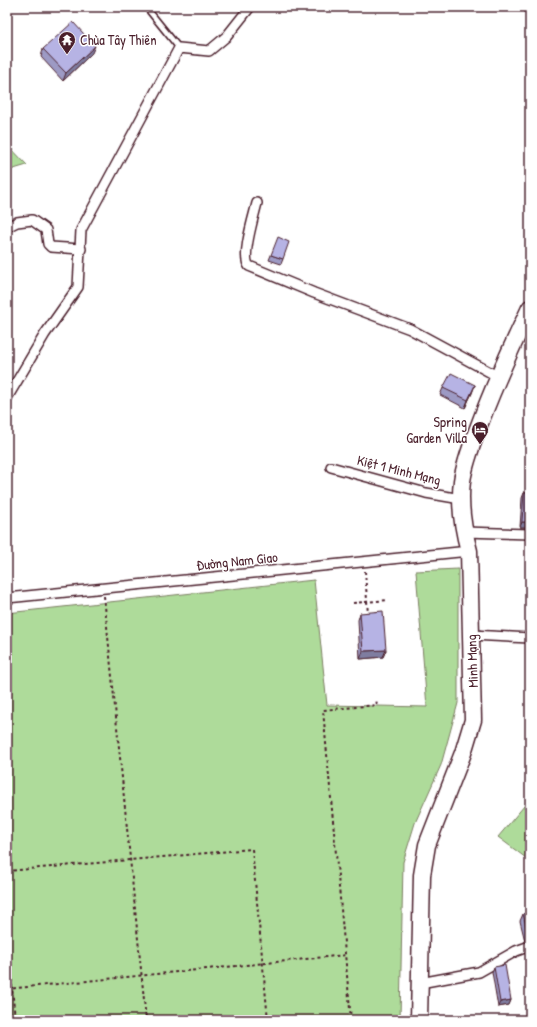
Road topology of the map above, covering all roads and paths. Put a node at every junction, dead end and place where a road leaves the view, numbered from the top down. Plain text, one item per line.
1 (146, 7) edge
2 (250, 7) edge
3 (179, 48) junction
4 (257, 203) dead end
5 (7, 227) edge
6 (81, 249) junction
7 (530, 308) edge
8 (497, 376) junction
9 (7, 398) edge
10 (331, 467) dead end
11 (461, 499) junction
12 (464, 532) junction
13 (530, 534) edge
14 (469, 551) junction
15 (364, 562) junction
16 (104, 589) junction
17 (7, 598) edge
18 (388, 600) dead end
19 (367, 602) junction
20 (353, 603) dead end
21 (368, 617) edge
22 (471, 635) junction
23 (530, 638) edge
24 (376, 699) dead end
25 (130, 860) junction
26 (7, 871) edge
27 (7, 931) edge
28 (530, 946) edge
29 (346, 955) junction
30 (262, 964) junction
31 (140, 975) junction
32 (420, 983) junction
33 (12, 988) junction
34 (7, 989) edge
35 (15, 1020) edge
36 (146, 1020) edge
37 (268, 1020) edge
38 (351, 1020) edge
39 (419, 1020) edge

1 - 3 lane
2 - 3 street
3 - 6 street
4 - 8 street
5 - 6 street
6 - 9 street
7 - 8 highway, Minh Mạng
8 - 11 highway, Minh Mạng
10 - 11 street, Kiệt 1 Minh Mạng
11 - 12 highway, Minh Mạng
12 - 13 street
12 - 14 highway, Minh Mạng
14 - 15 street, Đường Nam Giao
14 - 22 highway, Minh Mạng
15 - 16 street, Đường Nam Giao
15 - 19 path
16 - 17 street, Đường Nam Giao
16 - 25 path
18 - 19 path
19 - 20 path
19 - 21 path
22 - 23 street
22 - 32 highway, Minh Mạng
24 - 29 path
25 - 26 path
25 - 30 path
25 - 31 path
27 - 33 path
28 - 32 street
29 - 30 path
29 - 38 path
30 - 31 path
30 - 37 path
31 - 33 path
31 - 36 path
32 - 39 highway, Minh Mạng
33 - 34 path
33 - 35 path

